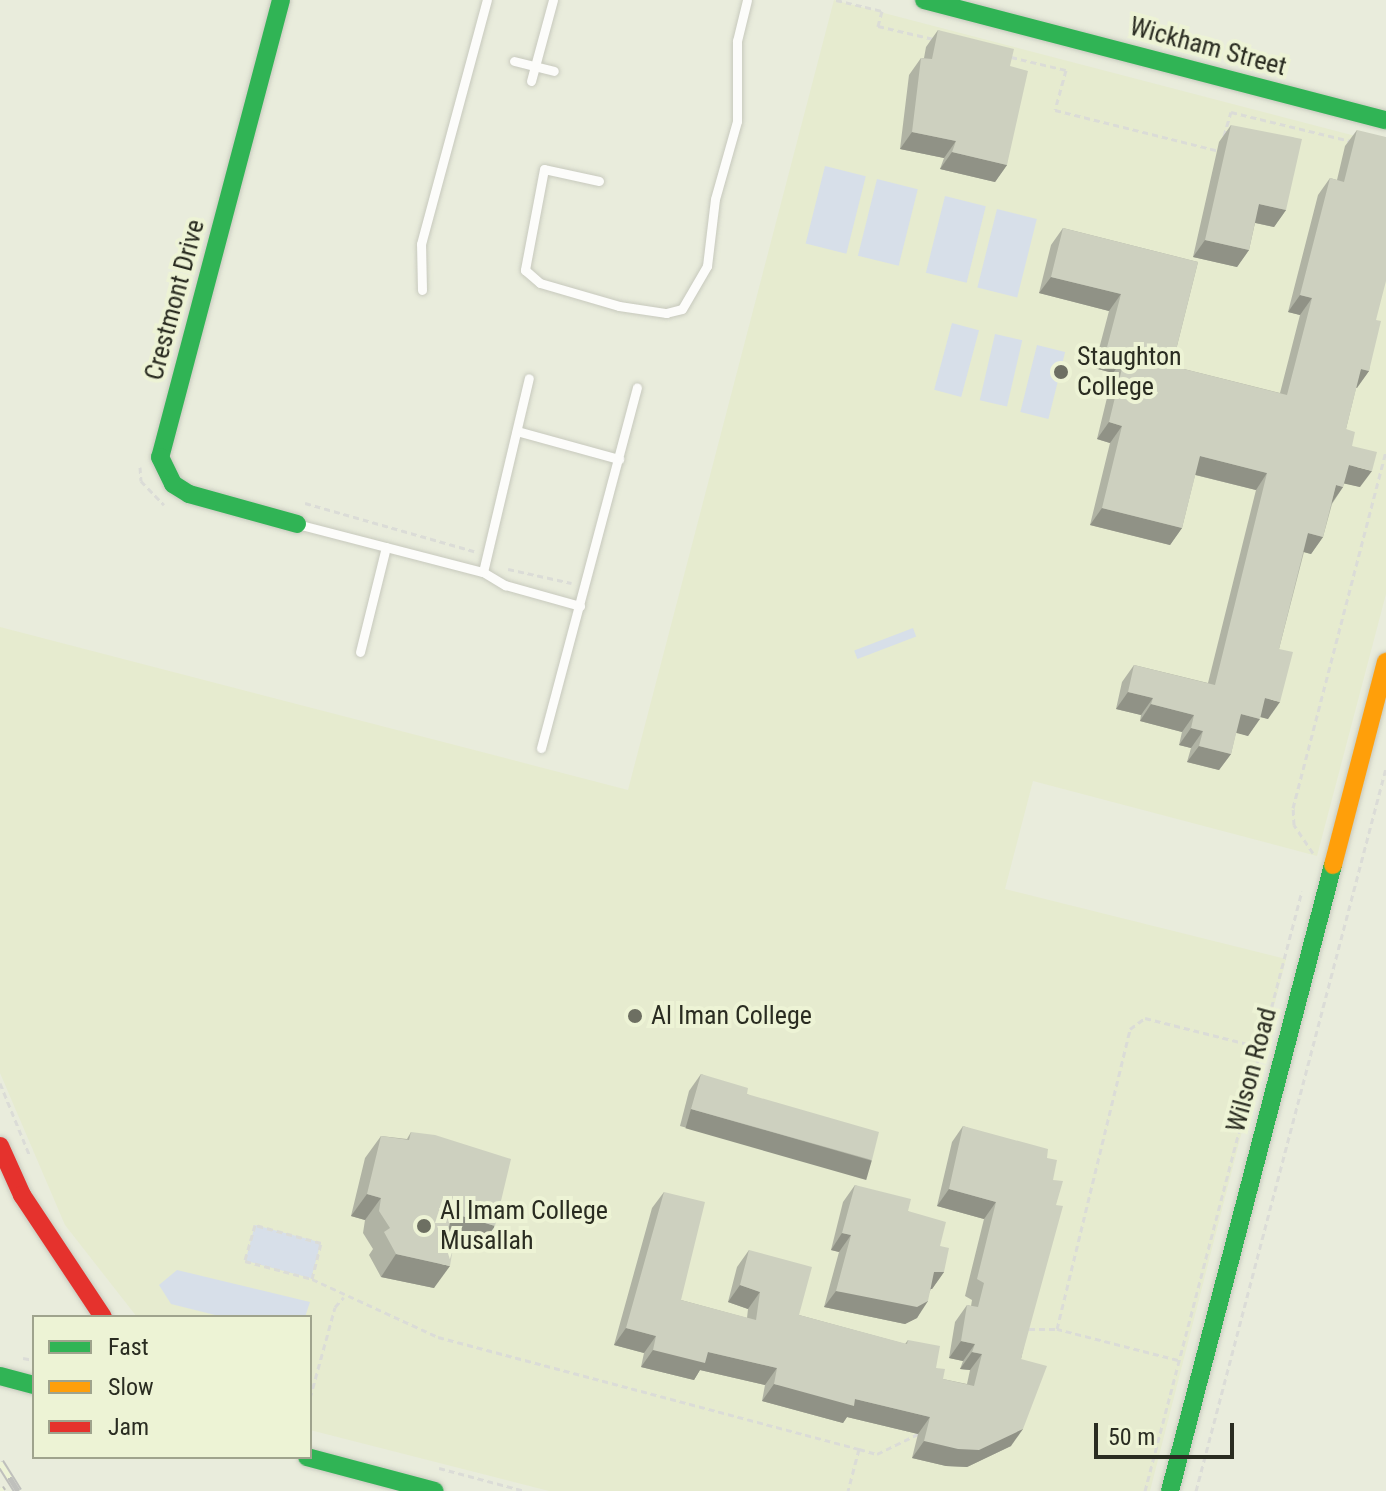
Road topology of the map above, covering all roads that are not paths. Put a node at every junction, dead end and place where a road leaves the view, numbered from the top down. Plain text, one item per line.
1 (281, 0) edge
2 (487, 0) edge
3 (553, 0) edge
4 (747, 0) edge
5 (924, 0) edge
6 (514, 61) dead end
7 (535, 66) junction
8 (554, 71) dead end
9 (531, 81) dead end
10 (1386, 120) edge
11 (599, 181) dead end
12 (422, 290) dead end
13 (529, 378) dead end
14 (637, 388) dead end
15 (517, 431) junction
16 (619, 459) junction
17 (297, 524) joint
18 (386, 547) junction
19 (483, 572) junction
20 (580, 606) junction
21 (360, 652) dead end
22 (1386, 662) edge
23 (541, 748) dead end
24 (0, 1146) edge
25 (102, 1315) edge
26 (0, 1376) edge
27 (32, 1384) edge
28 (312, 1458) edge
29 (435, 1491) edge
30 (1170, 1491) edge

1 - 17 street, Crestmont Drive
2 - 12 lane
3 - 7 lane
4 - 11 lane
5 - 10 street, Wickham Street
6 - 7 lane
7 - 8 lane
7 - 9 lane
13 - 15 lane
14 - 16 lane
15 - 16 lane
15 - 19 lane
16 - 20 lane
17 - 18 lane
18 - 19 lane
18 - 21 lane
19 - 20 lane
20 - 23 lane
22 - 30 street, Wilson Road
24 - 25 street
26 - 27 street
28 - 29 street

